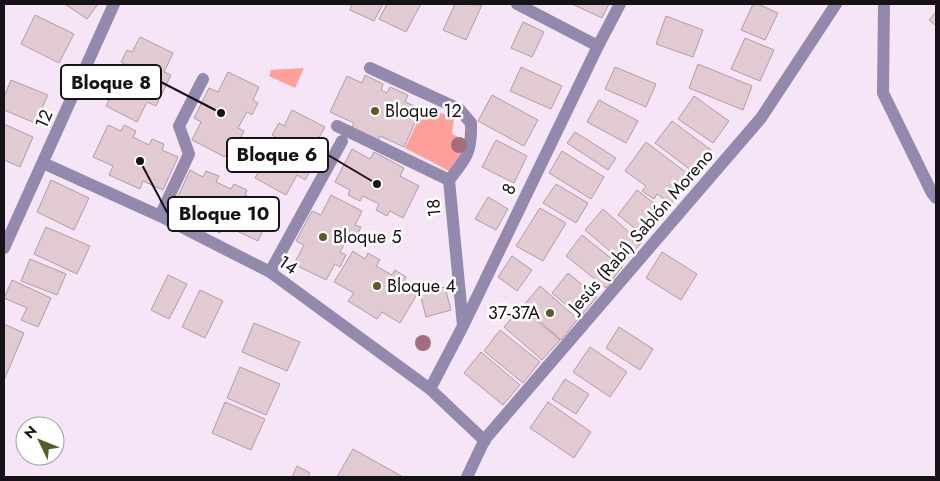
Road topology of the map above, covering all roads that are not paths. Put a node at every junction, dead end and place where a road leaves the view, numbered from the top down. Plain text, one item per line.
1 (114, 4) edge
2 (517, 4) edge
3 (620, 4) edge
4 (836, 4) edge
5 (884, 4) edge
6 (598, 46) junction
7 (370, 68) dead end
8 (203, 79) dead end
9 (337, 126) dead end
10 (342, 141) dead end
11 (44, 163) junction
12 (449, 180) junction
13 (936, 198) edge
14 (160, 216) junction
15 (4, 248) edge
16 (270, 272) junction
17 (463, 326) junction
18 (430, 389) junction
19 (484, 441) junction
20 (467, 477) edge

1 - 11 street, 12
2 - 6 street
3 - 6 street, 8
4 - 19 street, Jesús (Rabí) Sablón Moreno
5 - 13 street
6 - 17 street, 8
7 - 12 street
8 - 14 street
9 - 12 street, 18
10 - 16 street
11 - 14 street, 14
11 - 15 street, 12
12 - 17 street, 18
14 - 16 street, 14
16 - 18 street, 14
17 - 18 street, 8
18 - 19 street, 14
19 - 20 street, Jesús (Rabí) Sablón Moreno

